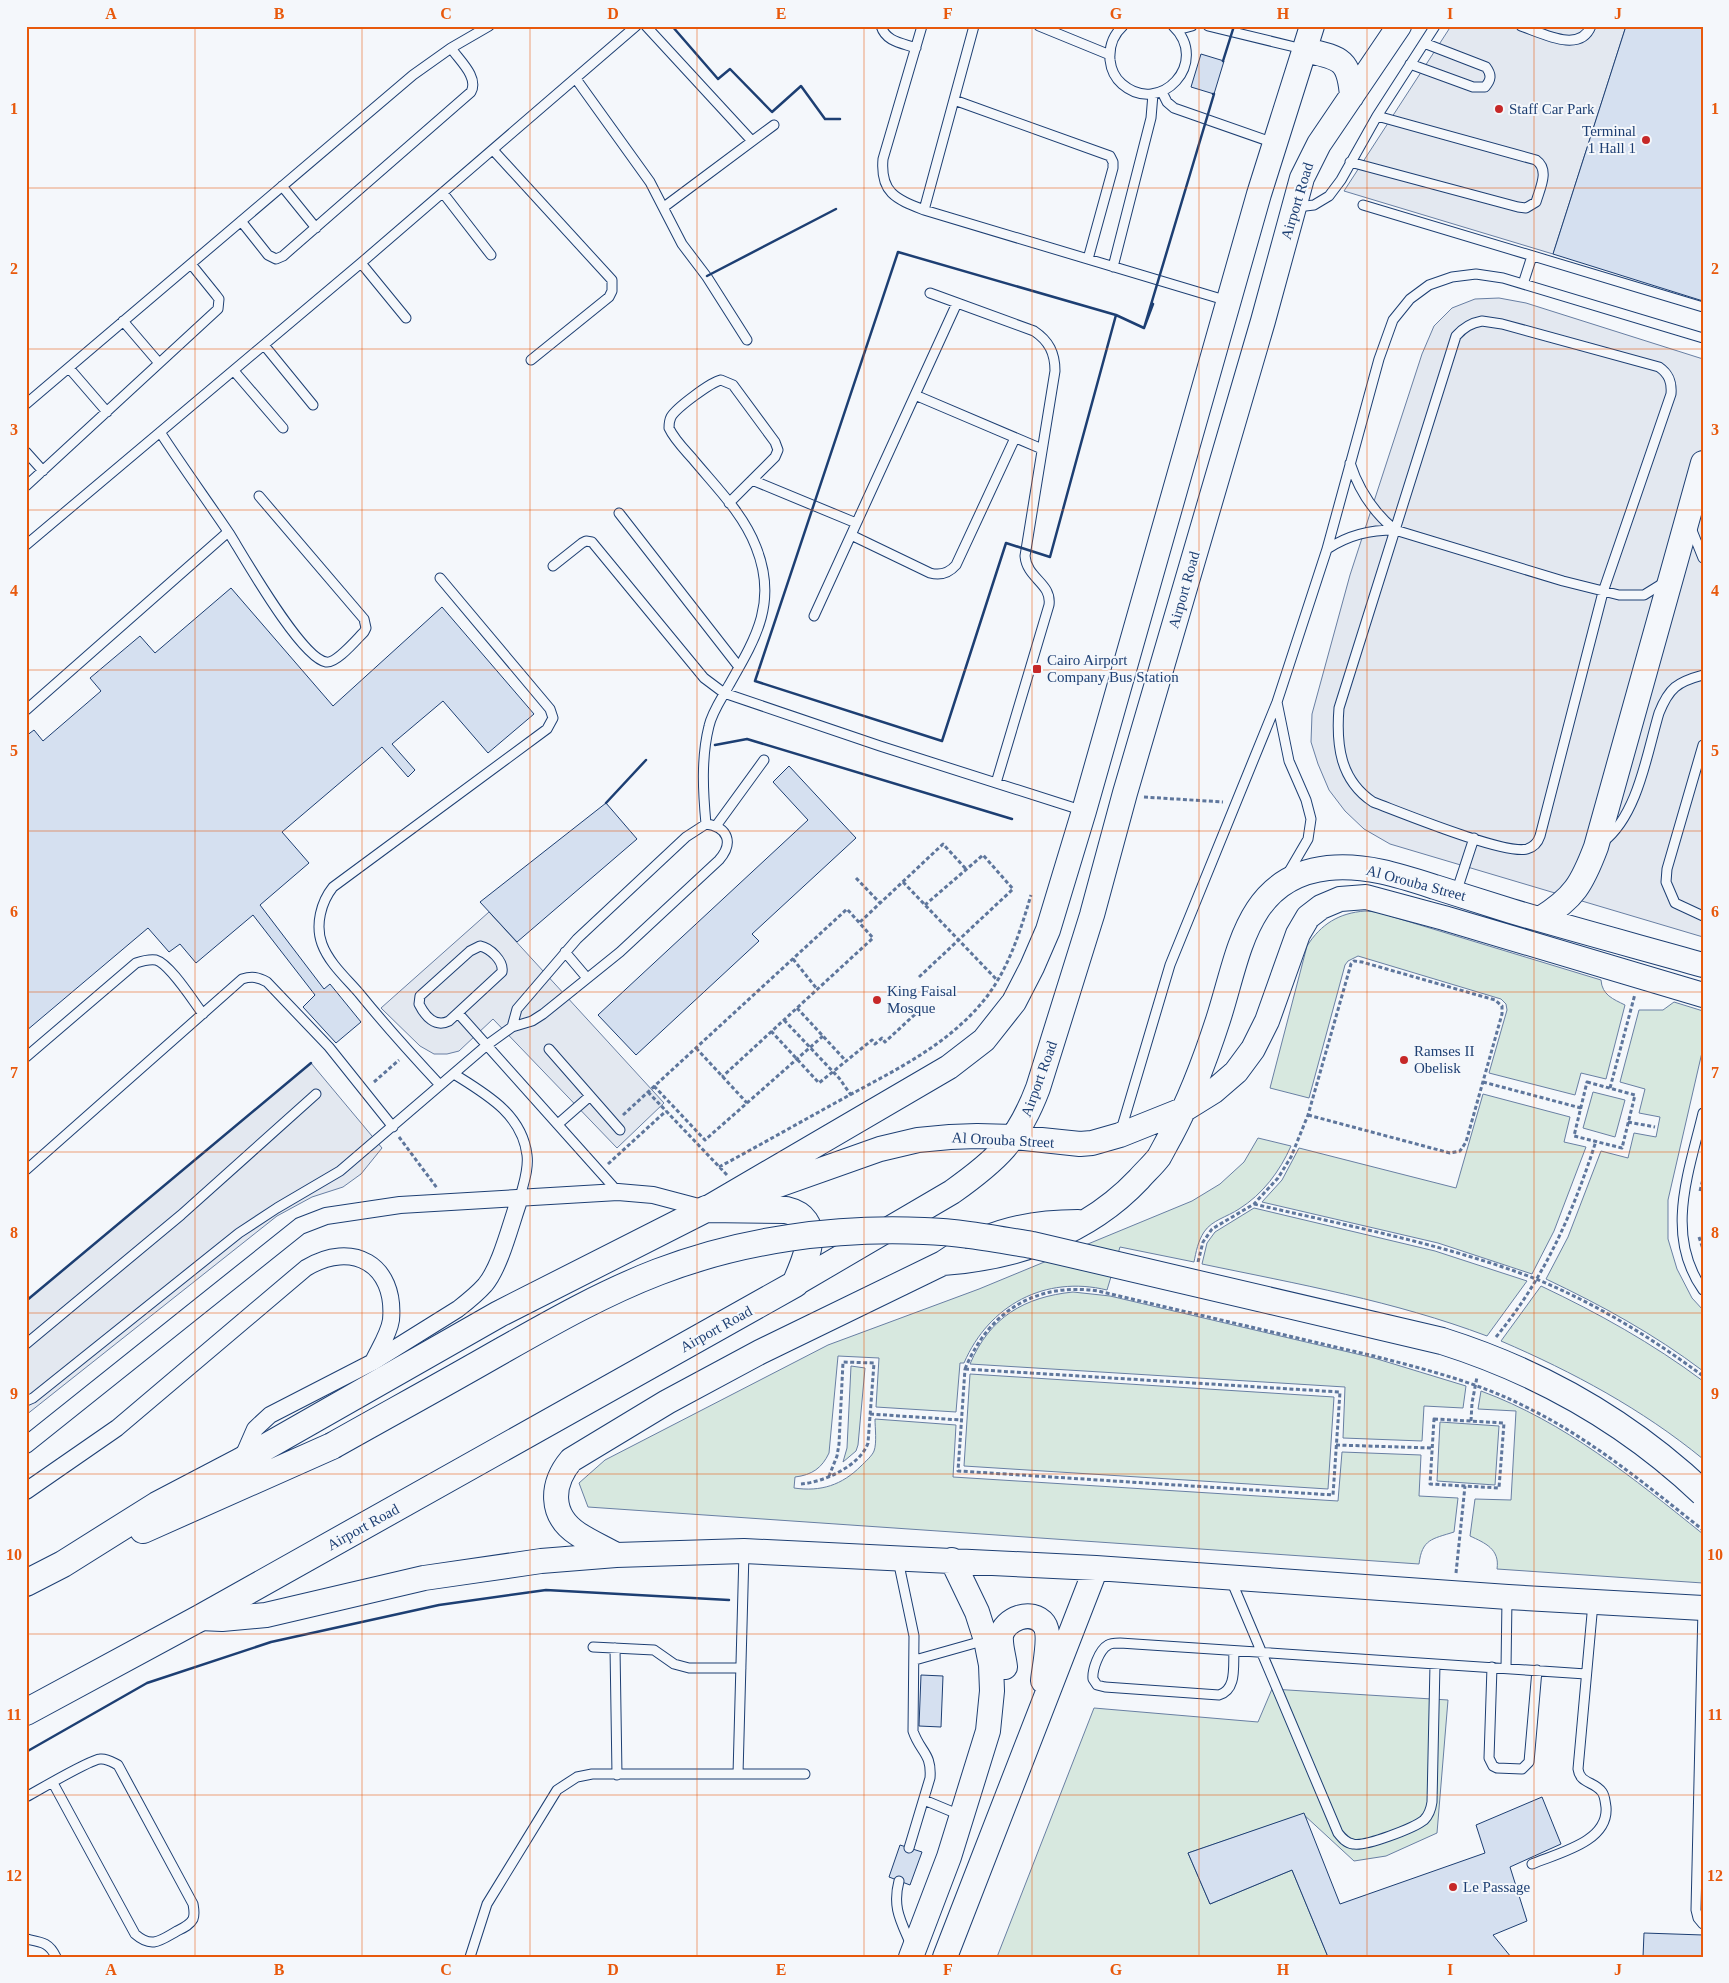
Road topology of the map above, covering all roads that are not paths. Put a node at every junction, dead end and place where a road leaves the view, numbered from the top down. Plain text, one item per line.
1 (489, 26) edge
2 (636, 26) edge
3 (646, 26) edge
4 (881, 26) edge
5 (922, 26) edge
6 (974, 26) edge
7 (1039, 26) edge
8 (1123, 26) edge
9 (1192, 26) edge
10 (1208, 26) edge
11 (1312, 26) edge
12 (1399, 26) edge
13 (1435, 26) edge
14 (1521, 26) edge
15 (1591, 26) edge
16 (1175, 28) edge
17 (1424, 43) junction
18 (451, 48) junction
19 (916, 48) junction
20 (1305, 50) junction
21 (1110, 55) junction
22 (1410, 64) junction
23 (576, 79) junction
24 (1157, 93) junction
25 (1352, 96) junction
26 (954, 100) junction
27 (1377, 116) junction
28 (774, 125) dead end
29 (752, 141) junction
30 (1276, 143) junction
31 (493, 150) junction
32 (1350, 162) junction
33 (282, 186) junction
34 (443, 193) junction
35 (1259, 194) junction
36 (1363, 205) dead end
37 (664, 207) junction
38 (1294, 207) junction
39 (924, 210) junction
40 (241, 221) junction
41 (316, 228) junction
42 (491, 256) dead end
43 (1532, 256) junction
44 (1088, 259) junction
45 (361, 263) junction
46 (191, 264) junction
47 (1114, 267) junction
48 (1523, 284) junction
49 (930, 293) dead end
50 (1229, 302) junction
51 (957, 303) junction
52 (1703, 307) edge
53 (406, 318) dead end
54 (123, 321) junction
55 (1703, 338) edge
56 (747, 340) dead end
57 (264, 345) junction
58 (531, 360) dead end
59 (159, 363) junction
60 (69, 368) junction
61 (234, 371) junction
62 (915, 395) junction
63 (26, 404) edge
64 (312, 404) dead end
65 (107, 412) junction
66 (283, 428) dead end
67 (160, 432) junction
68 (1015, 438) junction
69 (1042, 449) junction
70 (26, 452) edge
71 (1350, 463) junction
72 (1703, 463) edge
73 (43, 471) junction
74 (752, 480) junction
75 (26, 486) edge
76 (259, 496) dead end
77 (730, 504) junction
78 (619, 513) dead end
79 (1687, 518) junction
80 (856, 523) junction
81 (1395, 530) junction
82 (228, 532) junction
83 (851, 535) junction
84 (26, 545) edge
85 (1327, 549) junction
86 (1703, 558) edge
87 (553, 566) dead end
88 (440, 578) dead end
89 (1670, 578) junction
90 (1602, 592) junction
91 (814, 616) dead end
92 (739, 667) junction
93 (1703, 675) edge
94 (724, 693) junction
95 (1277, 702) junction
96 (26, 710) edge
97 (1703, 745) edge
98 (764, 760) dead end
99 (1093, 782) junction
100 (996, 783) junction
101 (1124, 795) junction
102 (1084, 811) junction
103 (706, 824) junction
104 (716, 826) junction
105 (1474, 838) junction
106 (1596, 848) junction
107 (1283, 882) junction
108 (1063, 883) junction
109 (1098, 892) junction
110 (1456, 894) junction
111 (1703, 916) edge
112 (1540, 919) junction
113 (565, 952) junction
114 (1703, 965) edge
115 (587, 978) junction
116 (1703, 995) edge
117 (458, 1013) junction
118 (203, 1014) junction
119 (512, 1027) junction
120 (487, 1045) junction
121 (549, 1049) dead end
122 (26, 1057) edge
123 (454, 1074) junction
124 (440, 1086) junction
125 (316, 1094) dead end
126 (590, 1096) junction
127 (1185, 1109) junction
128 (1703, 1112) edge
129 (558, 1124) junction
130 (393, 1127) junction
131 (617, 1127) road end
132 (1120, 1135) junction
133 (1014, 1137) junction
134 (26, 1170) edge
135 (618, 1192) junction
136 (520, 1198) junction
137 (706, 1209) junction
138 (795, 1284) junction
139 (1703, 1290) edge
140 (26, 1344) edge
141 (373, 1362) junction
142 (26, 1402) edge
143 (26, 1445) edge
144 (241, 1461) junction
145 (26, 1491) edge
146 (1703, 1493) edge
147 (744, 1552) junction
148 (616, 1555) junction
149 (897, 1558) junction
150 (952, 1560) junction
151 (63, 1564) junction
152 (1096, 1568) junction
153 (1230, 1578) junction
154 (26, 1584) edge
155 (1508, 1597) junction
156 (1593, 1602) junction
157 (1703, 1608) edge
158 (200, 1618) junction
159 (986, 1640) junction
160 (593, 1647) dead end
161 (616, 1648) junction
162 (1234, 1651) junction
163 (1263, 1653) junction
164 (915, 1660) junction
165 (1435, 1664) junction
166 (741, 1668) junction
167 (1492, 1668) junction
168 (1506, 1668) junction
169 (1536, 1670) junction
170 (1586, 1674) junction
171 (1702, 1703) edge
172 (1039, 1710) junction
173 (26, 1712) edge
174 (988, 1731) junction
175 (738, 1774) junction
176 (805, 1774) dead end
177 (617, 1775) junction
178 (53, 1782) junction
179 (26, 1797) edge
180 (924, 1800) junction
181 (961, 1816) junction
182 (910, 1848) dead end
183 (1532, 1864) dead end
184 (900, 1881) dead end
185 (1700, 1888) edge
186 (1703, 1924) edge
187 (26, 1940) edge
188 (912, 1954) edge
189 (56, 1957) edge
190 (470, 1957) edge
191 (945, 1957) edge

1 - 18 lane
2 - 23 lane
3 - 29 lane
4 - 19 lane
5 - 19 lane
6 - 26 lane
7 - 21 lane
8 - 21 lane
9 - 16 lane
10 - 20 lane
11 - 20 main road
12 - 25 main road, Airport Road
13 - 17 lane
14 - 15 lane
16 - 24 lane
17 - 22 lane
17 - 22 lane
18 - 33 lane
18 - 41 lane
19 - 39 lane
20 - 25 main road
20 - 30 main road
21 - 24 lane
22 - 27 lane
23 - 31 lane
23 - 37 lane
24 - 30 lane
24 - 47 lane
25 - 38 main road, Airport Road
26 - 39 lane
26 - 44 lane
27 - 32 lane
27 - 32 lane
28 - 29 lane
29 - 37 lane
30 - 35 main road
31 - 34 lane
31 - 58 lane
32 - 38 lane
33 - 40 lane
33 - 41 lane
34 - 42 lane
34 - 45 lane
35 - 38 main road
35 - 50 main road
36 - 43 lane
37 - 56 lane
38 - 101 main road, Airport Road
39 - 44 lane
40 - 41 lane
40 - 46 lane
43 - 48 lane
43 - 52 lane
44 - 47 lane
45 - 53 lane
45 - 57 lane
46 - 54 lane
46 - 59 lane
47 - 50 lane
48 - 55 lane
48 - 71 lane
49 - 51 lane
50 - 99 main road
51 - 62 lane
51 - 69 lane
54 - 59 lane
54 - 60 lane
57 - 61 lane
57 - 64 lane
59 - 65 lane
60 - 63 lane
60 - 65 lane
61 - 66 lane
61 - 67 lane
62 - 68 lane
62 - 80 lane
65 - 73 lane
67 - 82 lane
67 - 84 lane
68 - 69 lane
68 - 83 lane
69 - 100 lane
70 - 73 lane
71 - 81 lane
71 - 85 lane
72 - 79 main road
73 - 75 lane
74 - 77 lane
74 - 77 lane
74 - 80 lane
76 - 82 lane
77 - 92 lane
78 - 92 lane
79 - 86 lane
79 - 89 main road
80 - 83 lane
81 - 85 lane
81 - 90 lane
81 - 90 lane
81 - 105 lane
82 - 96 lane
83 - 91 lane
85 - 95 lane
87 - 94 lane
88 - 124 lane
89 - 90 lane
89 - 106 main road
90 - 105 lane
92 - 94 lane
93 - 106 lane
94 - 100 lane
94 - 103 lane
95 - 107 lane
95 - 132 lane
97 - 111 lane
98 - 104 lane
99 - 101 main road
99 - 102 main road
100 - 102 lane
101 - 109 main road, Airport Road
102 - 108 main road
103 - 104 lane
103 - 113 lane
104 - 115 lane
105 - 110 lane
106 - 112 main road
107 - 110 main road, Al Orouba Street
107 - 127 main road, Al Orouba Street
108 - 109 main road
108 - 137 main road
109 - 133 main road, Airport Road
110 - 112 main road, Al Orouba Street
112 - 114 main road, Al Orouba Street
113 - 115 lane
113 - 119 lane
115 - 119 lane
116 - 127 main road, Al Orouba Street
117 - 117 lane
117 - 120 lane
118 - 122 lane
118 - 130 lane
118 - 134 lane
119 - 120 lane
120 - 123 lane
120 - 129 lane
121 - 126 lane
123 - 124 lane
123 - 136 lane
124 - 130 lane
125 - 140 lane
126 - 129 lane
126 - 131 lane
127 - 132 main road, Al Orouba Street
127 - 148 main road
128 - 139 lane
129 - 135 lane
130 - 142 lane
132 - 133 main road, Al Orouba Street
133 - 137 main road, Al Orouba Street
133 - 138 main road, Airport Road
135 - 136 street
135 - 137 street
136 - 141 street
136 - 143 street
137 - 138 main road
137 - 144 main road
138 - 158 main road, Airport Road
141 - 144 street
141 - 145 street
144 - 151 main road
146 - 151 main road, bridge
147 - 148 main road
147 - 149 main road
147 - 166 lane
148 - 158 main road
149 - 150 main road
149 - 164 lane
150 - 152 main road
150 - 159 main road
151 - 154 main road
152 - 153 main road
152 - 172 main road
153 - 155 main road
153 - 163 lane
155 - 156 main road
155 - 168 lane
156 - 157 main road
156 - 170 lane
157 - 171 lane
158 - 173 main road, Airport Road
159 - 164 lane
159 - 174 main road
160 - 161 lane
161 - 166 lane
161 - 177 lane
162 - 162 lane
162 - 163 lane
163 - 165 lane
163 - 165 lane
164 - 180 lane
165 - 167 lane
166 - 175 lane
167 - 168 lane
167 - 169 lane
168 - 169 lane
169 - 170 lane
170 - 183 lane
171 - 185 lane
172 - 174 main road
172 - 191 main road
174 - 181 main road
175 - 176 lane
175 - 177 lane
177 - 190 lane
178 - 178 lane
178 - 179 lane
180 - 181 lane
180 - 182 lane
181 - 188 main road
184 - 188 lane
185 - 186 lane
187 - 189 lane

